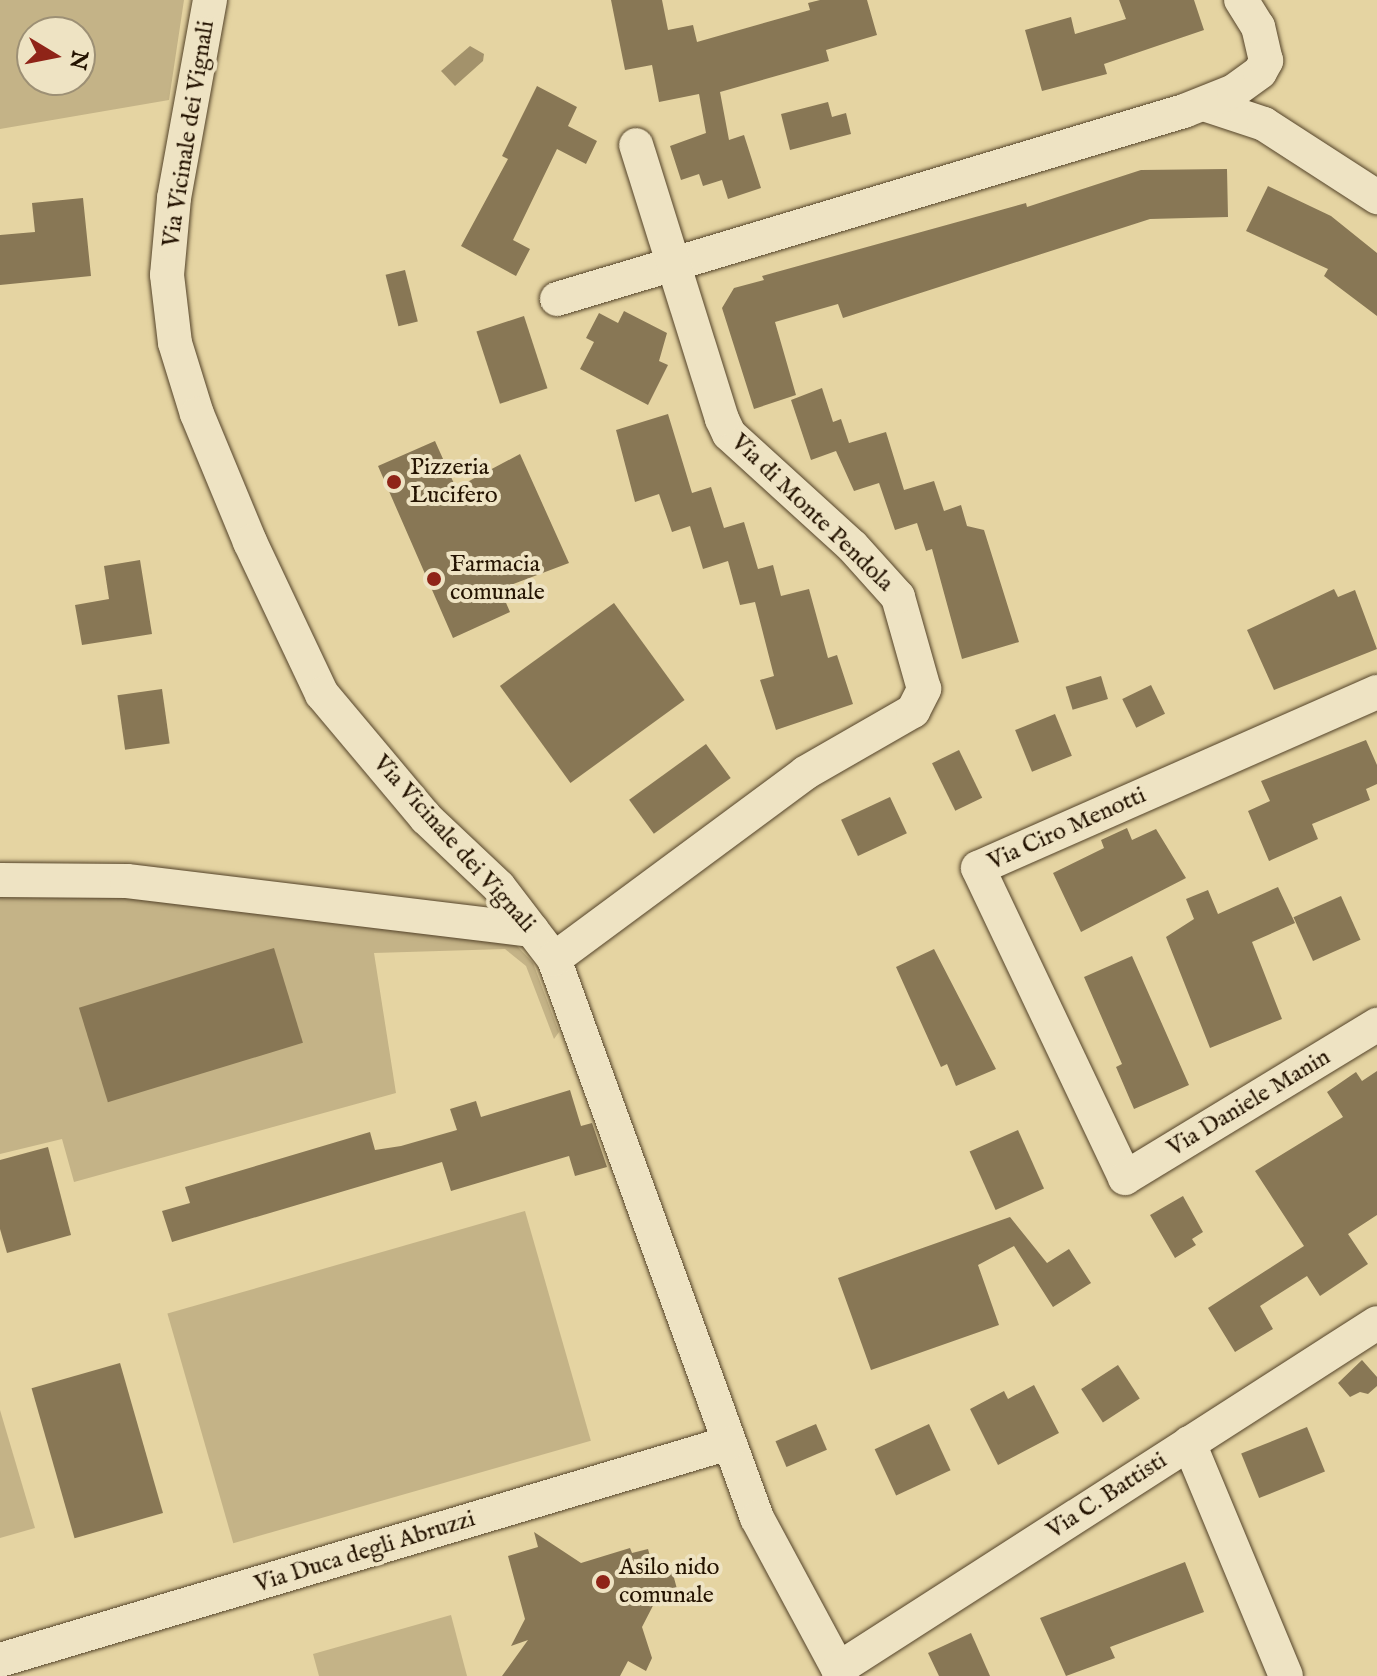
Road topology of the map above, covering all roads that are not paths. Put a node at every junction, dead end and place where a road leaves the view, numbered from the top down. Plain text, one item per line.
1 (210, 0) edge
2 (1241, 0) edge
3 (1204, 104) junction
4 (636, 145) dead end
5 (1377, 197) edge
6 (670, 265) junction
7 (557, 299) dead end
8 (1377, 692) edge
9 (0, 880) edge
10 (532, 930) junction
11 (554, 959) junction
12 (1377, 1025) edge
13 (1121, 1176) joint
14 (1377, 1323) edge
15 (729, 1443) junction
16 (1189, 1443) junction
17 (0, 1660) edge
18 (840, 1672) edge
19 (1286, 1676) edge

1 - 10 street, Via Vicinale dei Vignali
2 - 3 street
3 - 5 street
3 - 6 street
4 - 6 street, Via di Monte Pendola
6 - 7 street
6 - 11 street, Via di Monte Pendola
8 - 13 street, Via Ciro Menotti
9 - 10 street
10 - 11 street, Via Vicinale dei Vignali
11 - 15 street, Via Vicinale dei Vignali
12 - 13 street, Via Daniele Manin
14 - 16 street, Via C. Battisti
15 - 17 street, Via Duca degli Abruzzi
15 - 18 street, Via Vicinale dei Vignali
16 - 18 street, Via C. Battisti
16 - 19 street

